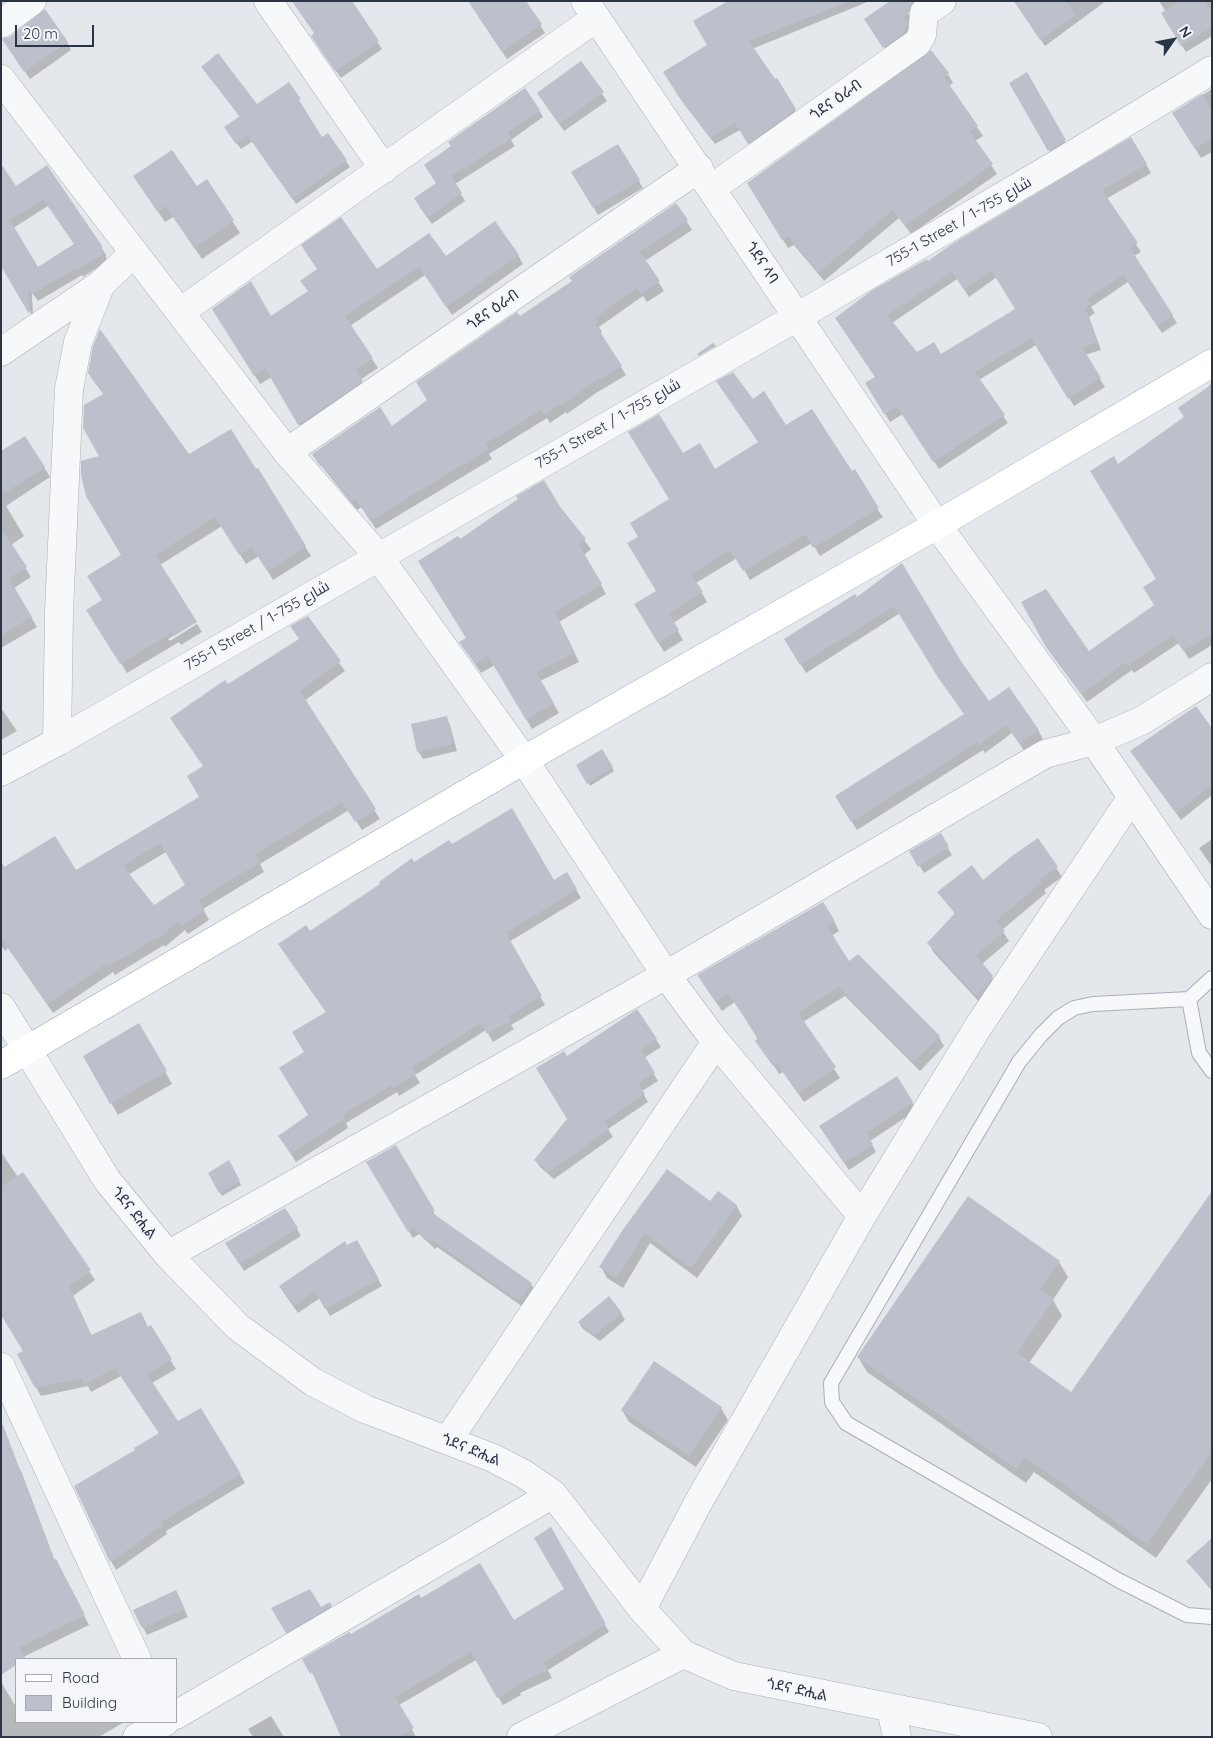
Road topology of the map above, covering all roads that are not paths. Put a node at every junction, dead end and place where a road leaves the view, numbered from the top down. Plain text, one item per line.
1 (32, 1) edge
2 (268, 1) edge
3 (942, 1) edge
4 (591, 10) edge
5 (1, 24) edge
6 (1212, 70) edge
7 (1, 80) edge
8 (384, 169) junction
9 (706, 178) junction
10 (134, 253) junction
11 (101, 284) junction
12 (180, 312) junction
13 (798, 316) junction
14 (1, 352) edge
15 (1212, 364) edge
16 (287, 452) junction
17 (937, 525) junction
18 (378, 556) junction
19 (1212, 677) edge
20 (57, 742) junction
21 (1094, 742) junction
22 (524, 760) junction
23 (1, 772) edge
24 (1132, 797) junction
25 (1212, 915) edge
26 (666, 975) junction
27 (1212, 978) edge
28 (1189, 999) junction
29 (1, 1007) edge
30 (716, 1042) junction
31 (27, 1050) junction
32 (1, 1065) edge
33 (1212, 1071) edge
34 (862, 1216) junction
35 (168, 1255) junction
36 (1, 1367) edge
37 (448, 1440) junction
38 (553, 1494) junction
39 (642, 1609) junction
40 (1212, 1618) edge
41 (683, 1654) junction
42 (137, 1658) edge
43 (891, 1709) junction
44 (178, 1714) edge
45 (164, 1723) edge
46 (167, 1723) edge
47 (547, 1731) edge
48 (137, 1737) edge
49 (174, 1737) edge
50 (521, 1737) edge
51 (897, 1737) edge
52 (1038, 1737) edge

1 - 5 street
2 - 8 street
3 - 9 street, ጎደና ዕራብ
4 - 8 street
4 - 9 street, ጎደና ላባ
6 - 13 street, 755-1 Street / شارع 755-1
7 - 10 street
8 - 12 street
9 - 13 street, ጎደና ላባ
9 - 16 street, ጎደና ዕራብ
10 - 11 street
10 - 12 street
11 - 14 street
11 - 20 street
12 - 16 street
13 - 17 street, ጎደና ላባ
13 - 18 street, 755-1 Street / شارع 755-1
15 - 17 street
16 - 18 street
17 - 21 street, ጎደና ላባ
17 - 22 street
18 - 20 street, 755-1 Street / شارع 755-1
18 - 22 street
19 - 21 street
20 - 23 street, 755-1 Street / شارع 755-1
21 - 24 street, ጎደና ላባ
21 - 26 street
22 - 26 street
22 - 31 street
24 - 25 street, ጎደና ላባ
24 - 34 street
26 - 30 street
26 - 35 street
27 - 28 lane
28 - 33 lane
28 - 40 lane
29 - 31 street, ጎደና ድሒል
30 - 34 street
30 - 37 street
31 - 32 street
31 - 35 street, ጎደና ድሒል
34 - 39 street
35 - 37 street, ጎደና ድሒል
36 - 42 street
37 - 38 street, ጎደና ድሒል
38 - 39 street, ጎደና ድሒል
38 - 44 street
39 - 41 street, ጎደና ድሒል
41 - 43 street, ጎደና ድሒል
41 - 47 street
43 - 51 street
43 - 52 street, ጎደና ድሒል
45 - 48 street
46 - 49 street
47 - 50 street

